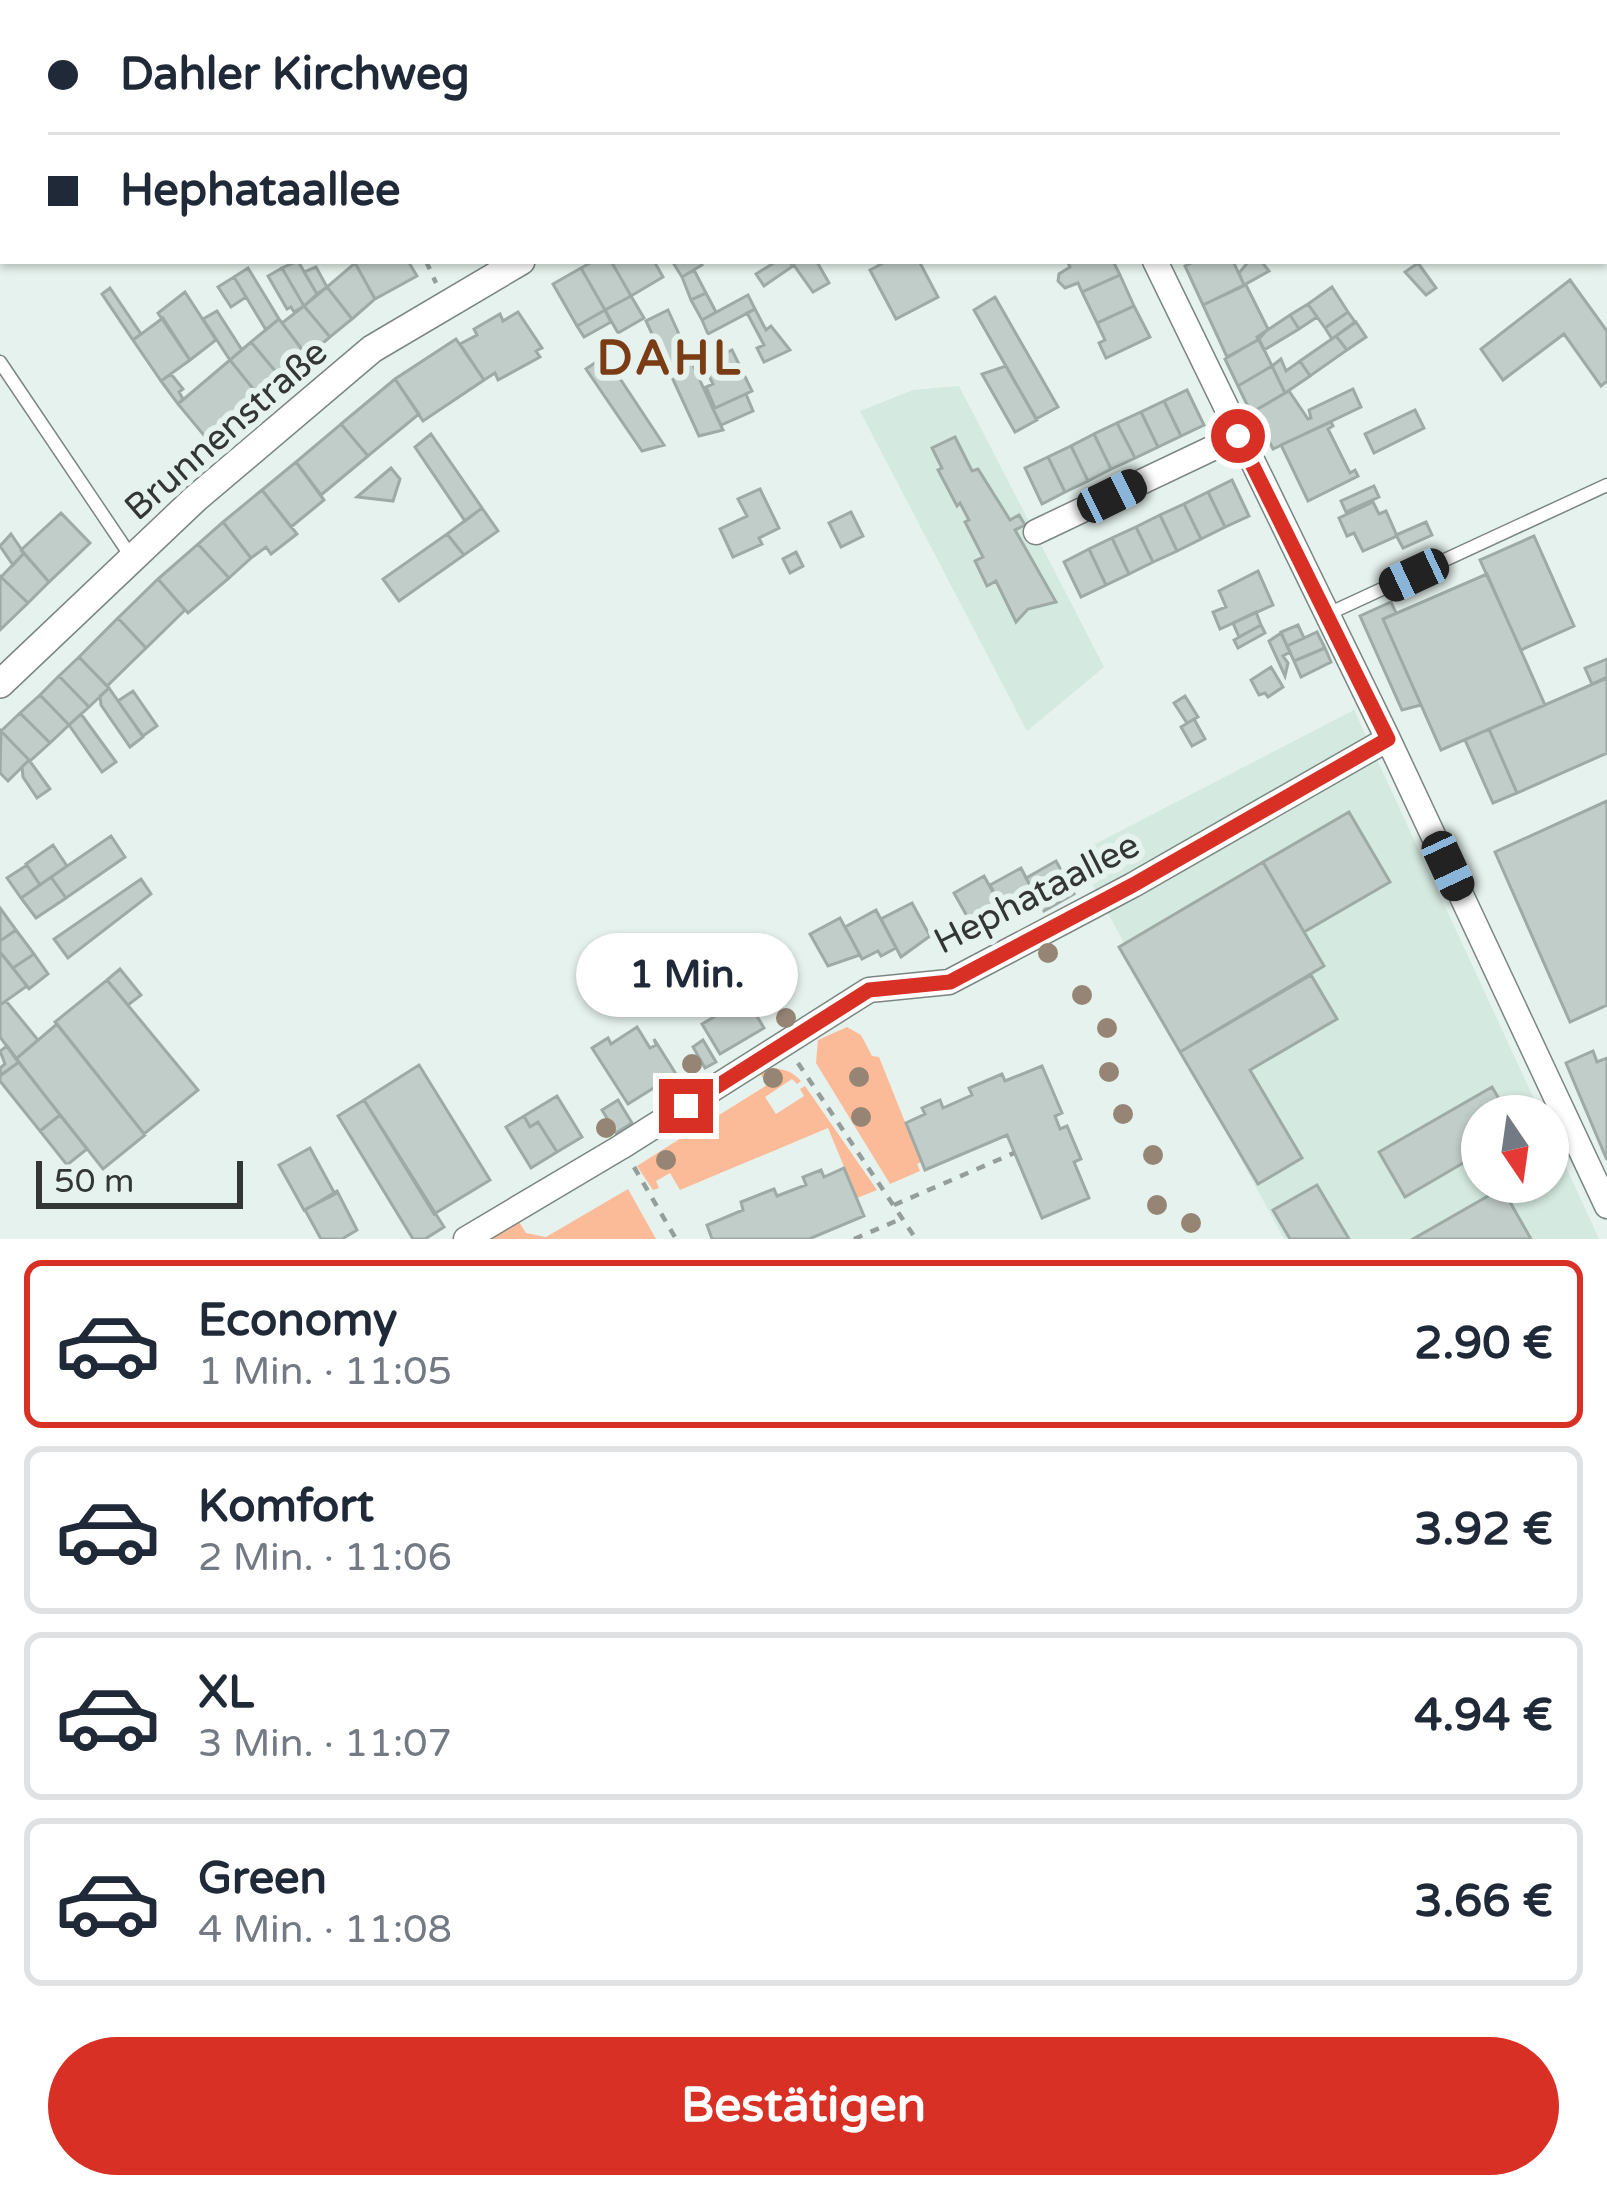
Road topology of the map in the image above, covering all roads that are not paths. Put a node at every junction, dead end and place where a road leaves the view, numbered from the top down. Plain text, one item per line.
1 (516, 264) edge
2 (1156, 264) edge
3 (0, 362) edge
4 (1238, 436) junction
5 (1607, 485) edge
6 (1036, 532) dead end
7 (132, 558) junction
8 (1327, 615) junction
9 (0, 684) edge
10 (1388, 739) junction
11 (1607, 1206) edge
12 (466, 1239) edge

1 - 7 street, Brunnenstraße
2 - 4 street
3 - 7 lane
4 - 6 street
4 - 8 street
5 - 8 lane
7 - 9 street, Brunnenstraße
8 - 10 street
10 - 11 street
10 - 12 street, Hephataallee

